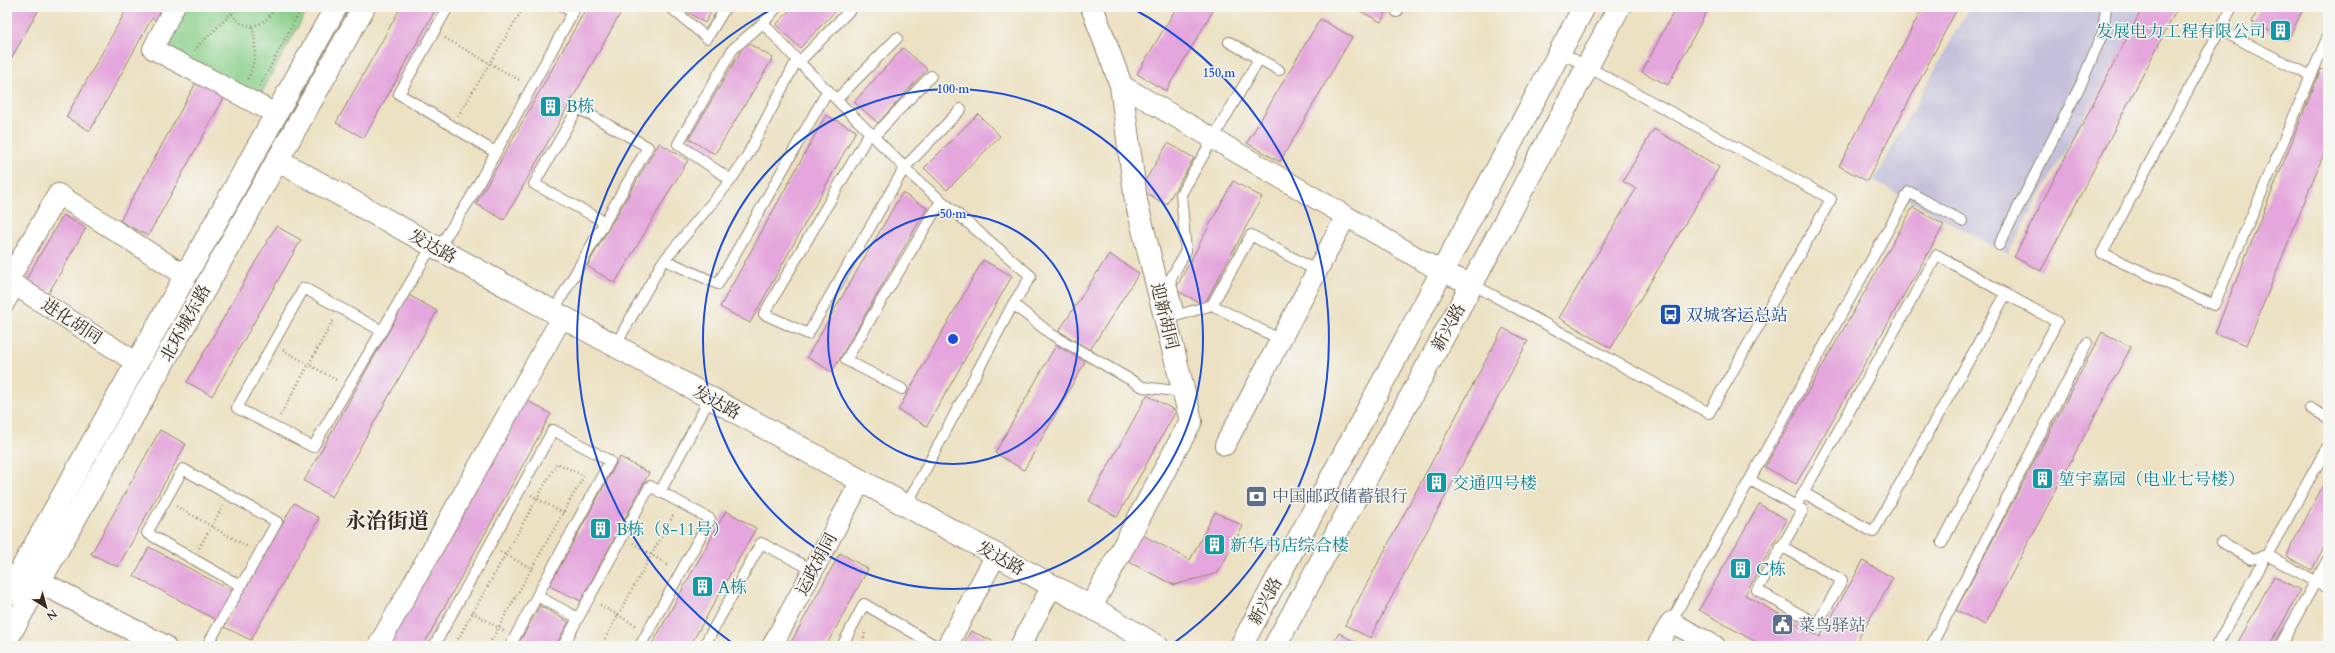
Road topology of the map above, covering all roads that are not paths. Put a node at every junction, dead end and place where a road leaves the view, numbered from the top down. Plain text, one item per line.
1 (174, 7) edge
2 (336, 7) edge
3 (364, 7) edge
4 (448, 7) edge
5 (564, 7) edge
6 (670, 7) edge
7 (726, 7) edge
8 (777, 7) edge
9 (854, 7) edge
10 (1092, 7) edge
11 (1584, 7) edge
12 (1619, 7) edge
13 (2106, 7) edge
14 (2232, 7) edge
15 (763, 23) junction
16 (2220, 30) junction
17 (2328, 36) edge
18 (897, 38) dead end
19 (1229, 42) dead end
20 (1560, 52) junction
21 (1259, 59) junction
22 (798, 61) junction
23 (1588, 66) junction
24 (1279, 70) dead end
25 (931, 76) dead end
26 (2311, 76) junction
27 (1121, 85) junction
28 (828, 90) junction
29 (837, 99) junction
30 (961, 109) dead end
31 (276, 114) junction
32 (872, 134) junction
33 (1212, 138) junction
34 (495, 152) junction
35 (277, 160) junction
36 (905, 167) junction
37 (731, 180) junction
38 (941, 200) junction
39 (1346, 216) junction
40 (1962, 221) dead end
41 (605, 222) junction
42 (1999, 245) dead end
43 (435, 247) junction
44 (665, 260) junction
45 (1317, 271) junction
46 (1442, 272) junction
47 (186, 276) junction
48 (1163, 281) junction
49 (12, 283) edge
50 (1472, 284) junction
51 (2006, 294) junction
52 (1013, 304) junction
53 (1212, 305) junction
54 (7, 308) edge
55 (558, 315) junction
56 (382, 331) junction
57 (1281, 340) junction
58 (2087, 343) dead end
59 (615, 346) junction
60 (137, 363) junction
61 (902, 389) dead end
62 (1183, 392) junction
63 (710, 398) junction
64 (2310, 408) dead end
65 (2328, 418) edge
66 (1225, 445) dead end
67 (2328, 446) edge
68 (1750, 480) junction
69 (861, 481) junction
70 (660, 492) junction
71 (1804, 493) junction
72 (906, 506) junction
73 (1796, 506) junction
74 (2222, 542) dead end
75 (1942, 543) dead end
76 (1781, 546) junction
77 (996, 555) junction
78 (2267, 556) junction
79 (2328, 559) edge
80 (813, 570) junction
81 (2315, 581) junction
82 (40, 582) junction
83 (241, 586) junction
84 (1052, 586) junction
85 (2328, 588) edge
86 (9, 589) edge
87 (537, 596) junction
88 (1091, 607) junction
89 (578, 618) junction
90 (1671, 622) junction
91 (7, 639) edge
92 (164, 646) edge
93 (207, 646) edge
94 (378, 646) edge
95 (434, 646) edge
96 (510, 646) edge
97 (563, 646) edge
98 (640, 646) edge
99 (704, 646) edge
100 (772, 646) edge
101 (842, 646) edge
102 (936, 646) edge
103 (947, 646) edge
104 (1020, 646) edge
105 (1157, 646) edge
106 (1241, 646) edge
107 (1275, 646) edge
108 (1657, 646) edge
109 (1714, 646) edge
110 (1931, 646) edge
111 (2216, 646) edge
112 (2280, 646) edge

1 - 31 street
2 - 31 main road, 北环城东路
3 - 35 main road, 北环城东路
4 - 34 lane
5 - 34 lane
6 - 7 lane
8 - 15 lane
9 - 22 lane
10 - 27 main road, 迎新胡同
11 - 20 main road, 新兴路
12 - 23 main road, 新兴路
13 - 42 lane
14 - 16 lane
15 - 22 lane
15 - 37 lane
16 - 26 lane
16 - 26 lane
17 - 26 lane
18 - 29 lane
19 - 21 lane
20 - 23 lane
20 - 46 main road, 新兴路
21 - 24 lane
21 - 33 lane
22 - 28 lane
22 - 37 lane
23 - 50 main road, 新兴路
23 - 50 lane
25 - 32 lane
27 - 33 street
27 - 48 main road, 迎新胡同
28 - 29 lane
28 - 44 lane
29 - 32 lane
30 - 36 lane
31 - 47 main road, 北环城东路
32 - 36 lane
32 - 36 lane
33 - 39 street
33 - 48 lane
34 - 43 lane
35 - 43 main road, 发达路
35 - 82 main road, 北环城东路
36 - 38 lane
37 - 44 lane
38 - 52 lane
38 - 61 lane
39 - 45 street
39 - 46 street
40 - 68 lane
41 - 41 lane
41 - 55 lane
43 - 55 main road, 发达路
43 - 56 lane
44 - 59 lane
45 - 53 lane
45 - 57 street
46 - 50 street
46 - 106 main road, 新兴路
47 - 49 street
47 - 60 main road, 北环城东路
48 - 53 lane
48 - 62 main road, 迎新胡同
49 - 54 lane
49 - 60 street, 进化胡同
50 - 107 main road, 新兴路
51 - 71 lane
51 - 71 lane
51 - 75 lane
52 - 62 lane
52 - 72 lane
53 - 57 lane
55 - 59 main road, 发达路
55 - 94 street
56 - 56 lane
57 - 66 street
58 - 110 lane
59 - 63 main road, 发达路
60 - 86 main road, 北环城东路
62 - 88 main road, 迎新胡同
63 - 69 main road, 发达路
63 - 70 lane
64 - 65 lane
67 - 78 lane
68 - 73 lane
68 - 90 lane
69 - 72 main road, 发达路
69 - 80 street, 运政胡同
70 - 89 lane
70 - 98 lane
71 - 73 lane
72 - 77 main road, 发达路
73 - 76 lane
74 - 78 lane
76 - 76 lane
77 - 84 main road, 发达路
77 - 103 street
78 - 81 lane
78 - 111 lane
79 - 81 lane
80 - 99 lane
80 - 100 street, 运政胡同
81 - 85 lane
81 - 112 lane
82 - 86 main road
82 - 91 main road, 北环城东路
82 - 92 main road
83 - 83 lane
83 - 93 lane
84 - 88 main road, 发达路
84 - 104 street
87 - 89 lane
87 - 95 lane
87 - 96 lane
88 - 105 main road, 发达路
89 - 97 lane
90 - 108 street
90 - 109 street
101 - 102 lane

